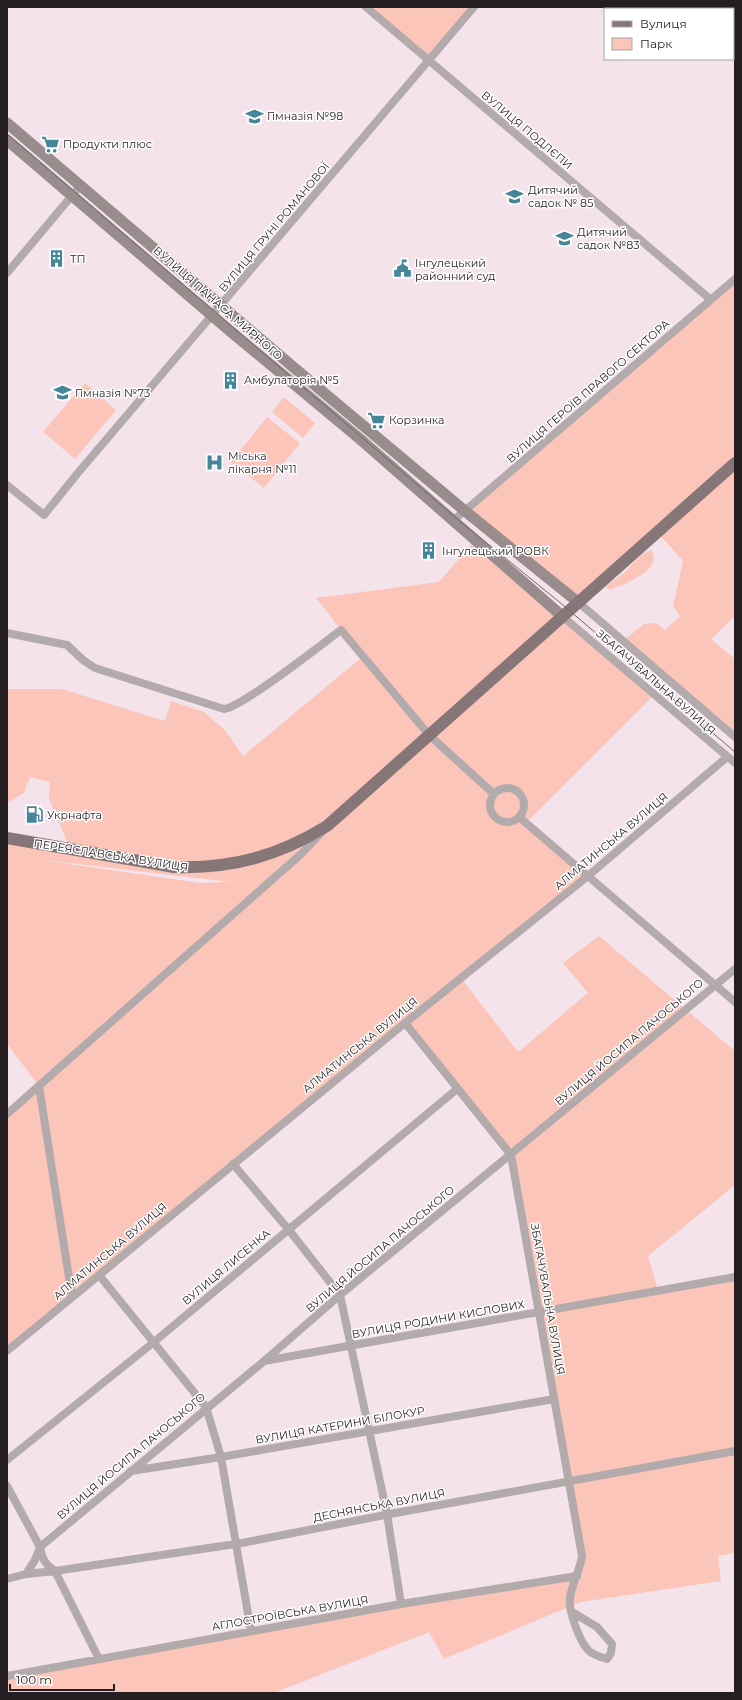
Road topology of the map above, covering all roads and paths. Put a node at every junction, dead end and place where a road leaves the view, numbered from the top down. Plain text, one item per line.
1 (366, 7) edge
2 (474, 7) edge
3 (429, 61) junction
4 (7, 123) edge
5 (7, 140) edge
6 (80, 186) junction
7 (72, 195) junction
8 (7, 273) edge
9 (735, 279) edge
10 (710, 300) junction
11 (222, 306) junction
12 (213, 316) junction
13 (735, 463) edge
14 (7, 485) edge
15 (465, 511) junction
16 (454, 520) junction
17 (579, 603) junction
18 (562, 616) junction
19 (7, 633) edge
20 (429, 735) junction
21 (735, 737) edge
22 (727, 757) junction
23 (735, 763) edge
24 (494, 794) junction
25 (519, 817) junction
26 (328, 826) junction
27 (7, 838) edge
28 (588, 876) junction
29 (735, 969) edge
30 (715, 985) junction
31 (735, 1002) edge
32 (405, 1023) junction
33 (39, 1086) junction
34 (457, 1089) junction
35 (7, 1114) edge
36 (512, 1155) junction
37 (233, 1164) junction
38 (289, 1230) junction
39 (99, 1275) junction
40 (735, 1277) edge
41 (340, 1295) junction
42 (72, 1297) junction
43 (539, 1312) junction
44 (154, 1342) junction
45 (352, 1346) junction
46 (7, 1351) edge
47 (263, 1362) junction
48 (554, 1399) junction
49 (206, 1407) junction
50 (370, 1431) junction
51 (735, 1451) edge
52 (222, 1457) junction
53 (7, 1460) edge
54 (130, 1471) junction
55 (568, 1481) junction
56 (7, 1486) edge
57 (387, 1514) junction
58 (236, 1544) junction
59 (40, 1547) junction
60 (55, 1571) junction
61 (26, 1574) junction
62 (577, 1576) junction
63 (7, 1579) edge
64 (401, 1604) junction
65 (572, 1612) junction
66 (251, 1632) junction
67 (99, 1659) junction
68 (7, 1676) edge

1 - 3 street, ВУЛИЦЯ ПОДЛЄПИ
2 - 3 street, ВУЛИЦЯ ГРУНІ РОМАНОВОЇ
3 - 10 street, ВУЛИЦЯ ПОДЛЄПИ
3 - 11 street, ВУЛИЦЯ ГРУНІ РОМАНОВОЇ
4 - 6 main road, ВУЛИЦЯ ПАНАСА МИРНОГО
5 - 7 main road, ВУЛИЦЯ ПАНАСА МИРНОГО
6 - 7 street
6 - 11 main road, ВУЛИЦЯ ПАНАСА МИРНОГО
7 - 8 street
7 - 12 main road, ВУЛИЦЯ ПАНАСА МИРНОГО
9 - 10 street, ВУЛИЦЯ ГЕРОЇВ ПРАВОГО СЕКТОРА
10 - 15 street, ВУЛИЦЯ ГЕРОЇВ ПРАВОГО СЕКТОРА
11 - 12 street, ВУЛИЦЯ ГРУНІ РОМАНОВОЇ
11 - 15 main road, ВУЛИЦЯ ПАНАСА МИРНОГО
12 - 14 street, ВУЛИЦЯ ГРУНІ РОМАНОВОЇ
12 - 16 main road, ВУЛИЦЯ ПАНАСА МИРНОГО
13 - 17 main road, ПЕРЕЯСЛАВСЬКА ВУЛИЦЯ
15 - 16 street, ВУЛИЦЯ ГЕРОЇВ ПРАВОГО СЕКТОРА
15 - 17 main road, ВУЛИЦЯ ПАНАСА МИРНОГО
16 - 18 main road, ВУЛИЦЯ ПАНАСА МИРНОГО
17 - 18 main road, ПЕРЕЯСЛАВСЬКА ВУЛИЦЯ
17 - 21 street, ЗБАГАЧУВАЛЬНА ВУЛИЦЯ
18 - 20 main road, ПЕРЕЯСЛАВСЬКА ВУЛИЦЯ
18 - 22 street, ЗБАГАЧУВАЛЬНА ВУЛИЦЯ
19 - 20 street
20 - 24 street
20 - 26 main road, ПЕРЕЯСЛАВСЬКА ВУЛИЦЯ
22 - 23 street, ЗБАГАЧУВАЛЬНА ВУЛИЦЯ
22 - 28 street, АЛМАТИНСЬКА ВУЛИЦЯ
24 - 25 street
24 - 25 street
25 - 28 street
26 - 27 main road, ПЕРЕЯСЛАВСЬКА ВУЛИЦЯ
26 - 33 street
28 - 30 street
28 - 32 street, АЛМАТИНСЬКА ВУЛИЦЯ
29 - 30 street, ВУЛИЦЯ ЙОСИПА ПАЧОСЬКОГО
30 - 31 street
30 - 36 street, ВУЛИЦЯ ЙОСИПА ПАЧОСЬКОГО
32 - 34 street
32 - 37 street, АЛМАТИНСЬКА ВУЛИЦЯ
33 - 35 street
33 - 42 street
34 - 36 street
34 - 38 street, ВУЛИЦЯ ЛИСЕНКА
36 - 41 street, ВУЛИЦЯ ЙОСИПА ПАЧОСЬКОГО
36 - 43 street, ЗБАГАЧУВАЛЬНА ВУЛИЦЯ
37 - 38 street
37 - 39 street, АЛМАТИНСЬКА ВУЛИЦЯ
38 - 41 street
38 - 44 street, ВУЛИЦЯ ЛИСЕНКА
39 - 42 street, АЛМАТИНСЬКА ВУЛИЦЯ
39 - 44 street
40 - 43 street, ВУЛИЦЯ РОДИНИ КИСЛОВИХ
41 - 45 street
41 - 47 street, ВУЛИЦЯ ЙОСИПА ПАЧОСЬКОГО
42 - 46 street, АЛМАТИНСЬКА ВУЛИЦЯ
43 - 45 street, ВУЛИЦЯ РОДИНИ КИСЛОВИХ
43 - 48 street, ЗБАГАЧУВАЛЬНА ВУЛИЦЯ
44 - 49 street
44 - 53 street, ВУЛИЦЯ ЛИСЕНКА
45 - 47 street, ВУЛИЦЯ РОДИНИ КИСЛОВИХ
45 - 50 street
47 - 49 street, ВУЛИЦЯ ЙОСИПА ПАЧОСЬКОГО
48 - 50 street, ВУЛИЦЯ КАТЕРИНИ БІЛОКУР
48 - 55 street, ЗБАГАЧУВАЛЬНА ВУЛИЦЯ
49 - 52 street
49 - 54 street, ВУЛИЦЯ ЙОСИПА ПАЧОСЬКОГО
50 - 52 street, ВУЛИЦЯ КАТЕРИНИ БІЛОКУР
50 - 57 street
51 - 55 street, ДЕСНЯНСЬКА ВУЛИЦЯ
52 - 54 street, ВУЛИЦЯ КАТЕРИНИ БІЛОКУР
52 - 58 street
54 - 59 street, ВУЛИЦЯ ЙОСИПА ПАЧОСЬКОГО
55 - 57 street, ДЕСНЯНСЬКА ВУЛИЦЯ
55 - 62 street, ЗБАГАЧУВАЛЬНА ВУЛИЦЯ
56 - 59 street
57 - 58 street, ДЕСНЯНСЬКА ВУЛИЦЯ
57 - 64 street
58 - 60 street, ДЕСНЯНСЬКА ВУЛИЦЯ
58 - 66 street
59 - 60 street
59 - 61 street
60 - 61 street, ДЕСНЯНСЬКА ВУЛИЦЯ
60 - 67 street
61 - 63 street
62 - 64 street, АГЛОСТРОЇВСЬКА ВУЛИЦЯ
62 - 65 street, ЗБАГАЧУВАЛЬНА ВУЛИЦЯ
64 - 66 street, АГЛОСТРОЇВСЬКА ВУЛИЦЯ
65 - 65 street, ЗБАГАЧУВАЛЬНА ВУЛИЦЯ
66 - 67 street, АГЛОСТРОЇВСЬКА ВУЛИЦЯ
67 - 68 street, АГЛОСТРОЇВСЬКА ВУЛИЦЯ

